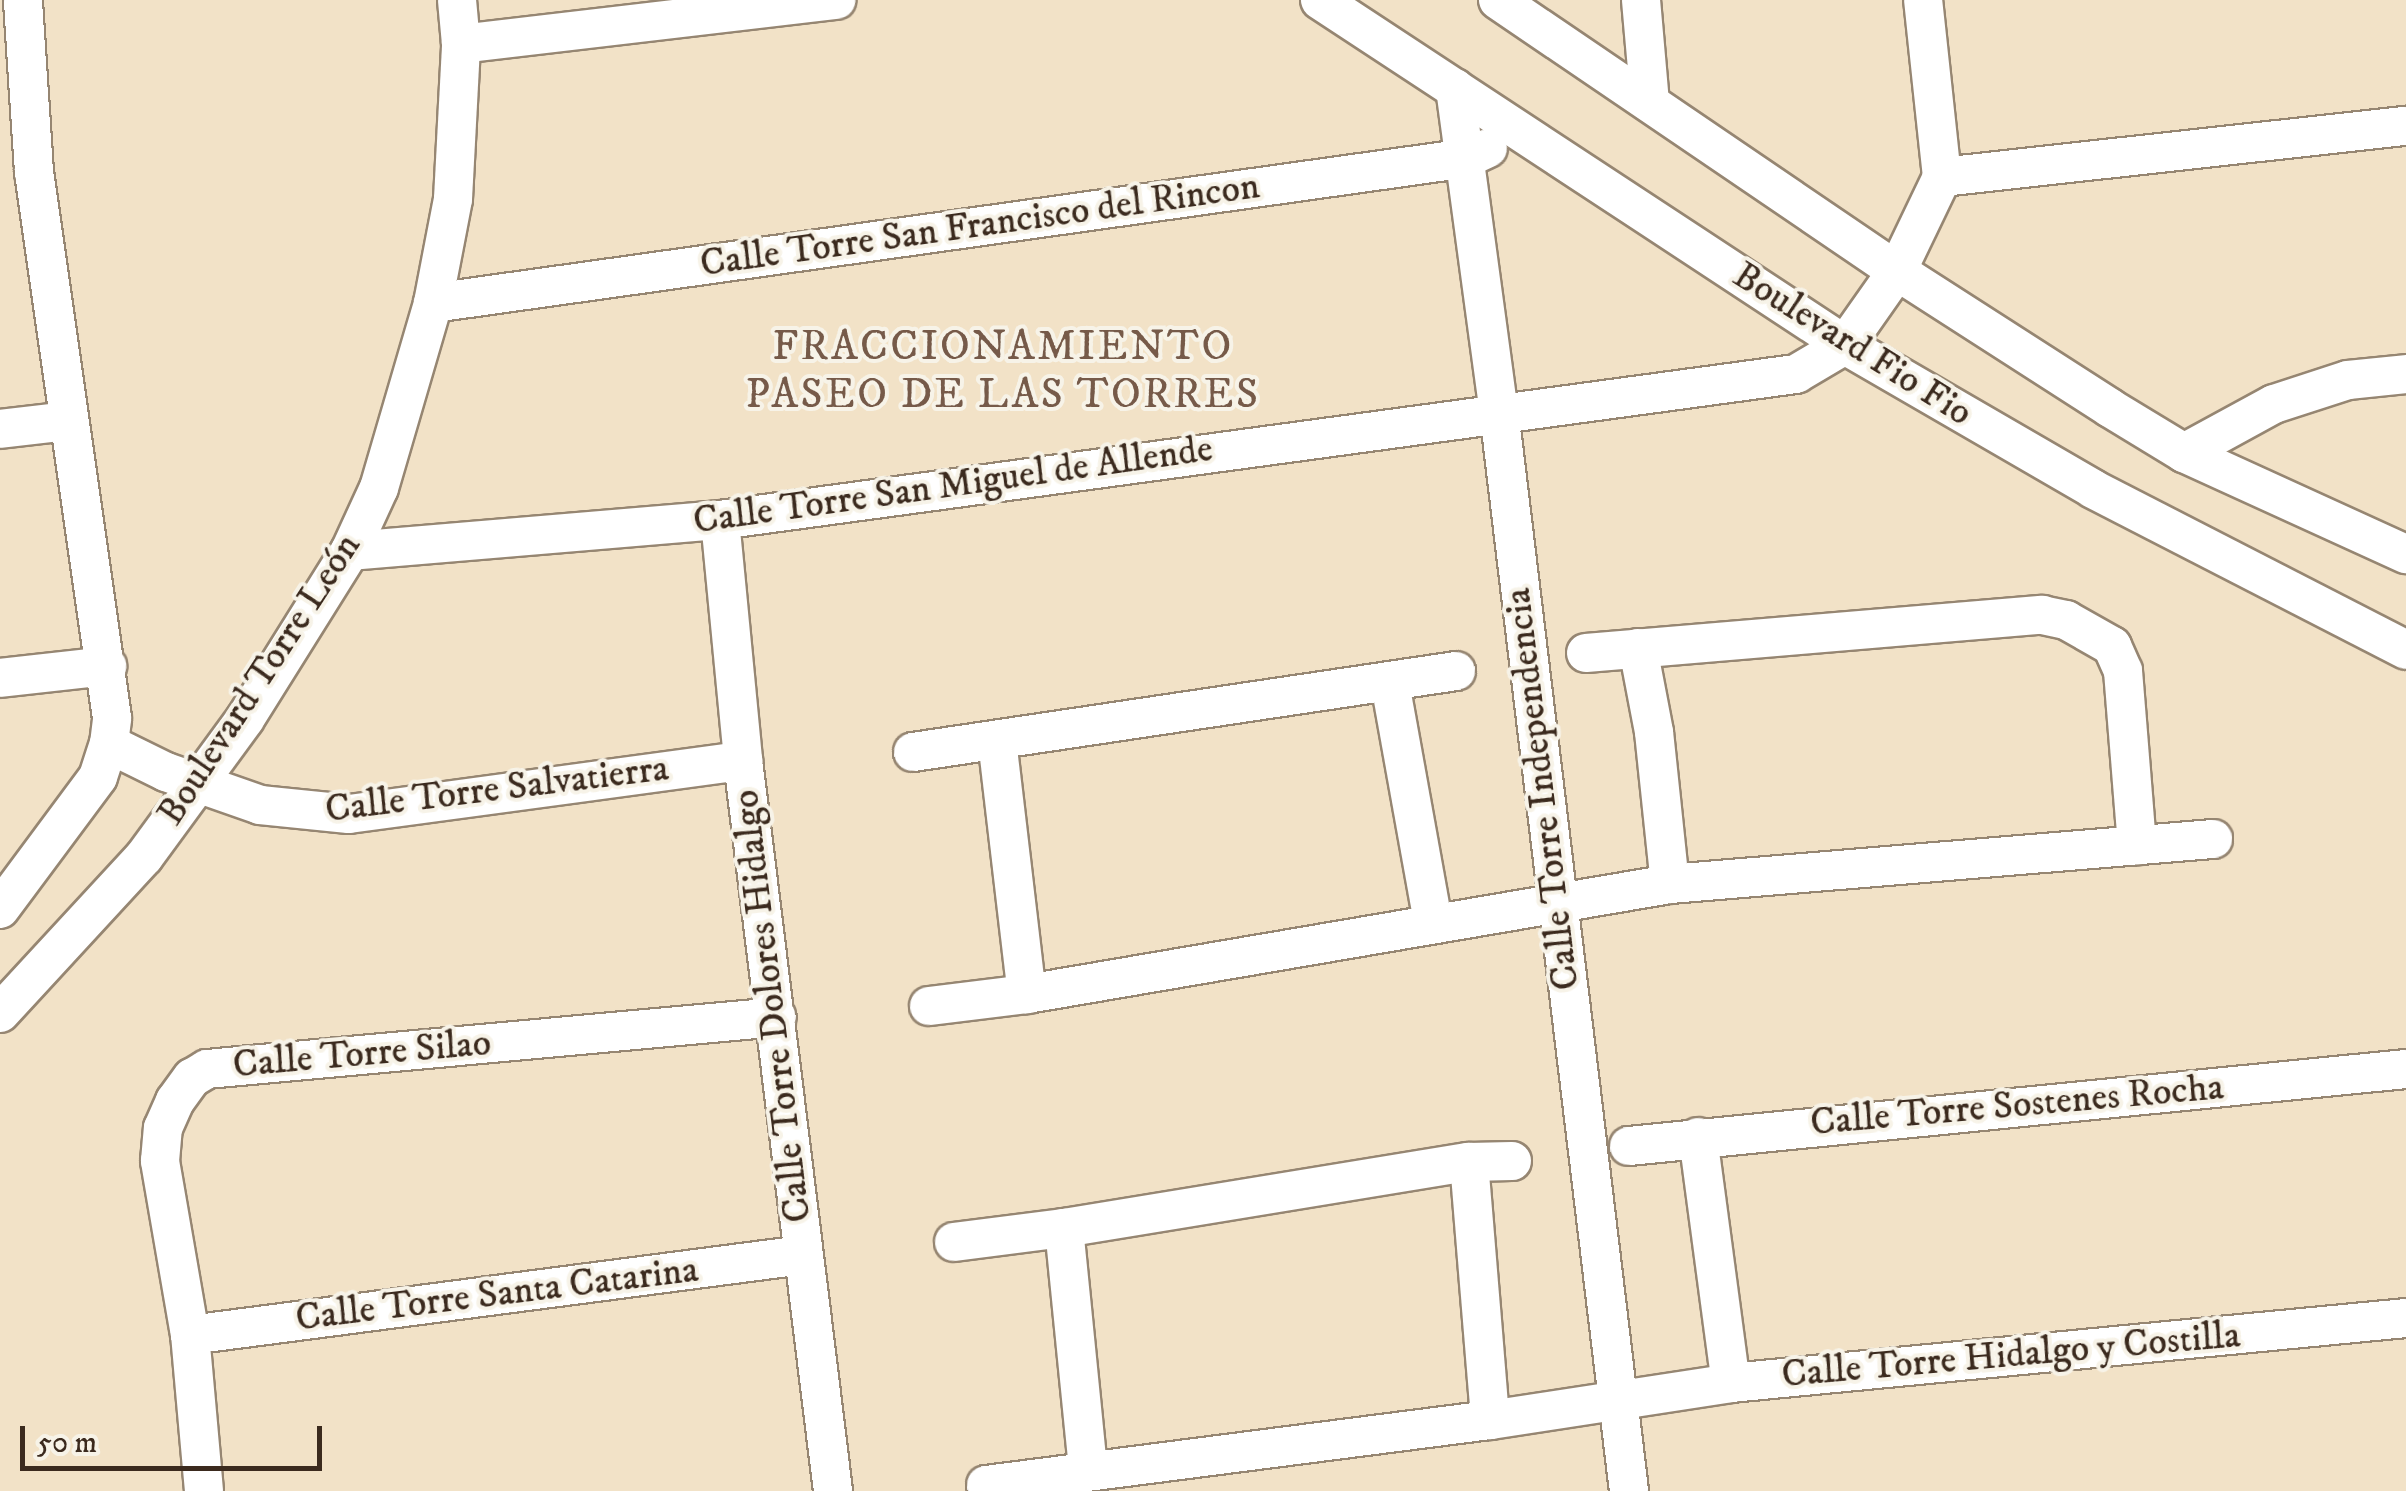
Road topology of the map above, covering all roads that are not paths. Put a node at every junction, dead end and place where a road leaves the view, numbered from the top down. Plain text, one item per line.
1 (23, 0) edge
2 (457, 0) edge
3 (836, 0) edge
4 (1320, 0) edge
5 (1498, 0) edge
6 (1641, 0) edge
7 (1923, 0) edge
8 (461, 44) junction
9 (1455, 88) junction
10 (1650, 103) junction
11 (2406, 126) edge
12 (1522, 132) junction
13 (1466, 158) junction
14 (17, 174) edge
15 (1942, 177) junction
16 (1897, 272) junction
17 (433, 303) junction
18 (1845, 345) junction
19 (2406, 374) edge
20 (1500, 412) junction
21 (68, 421) junction
22 (0, 429) edge
23 (2184, 453) junction
24 (720, 520) junction
25 (350, 551) junction
26 (2406, 554) edge
27 (1638, 648) junction
28 (2406, 650) edge
29 (1586, 653) dead end
30 (107, 666) junction
31 (1456, 671) dead end
32 (0, 678) edge
33 (1390, 683) junction
34 (998, 740) junction
35 (109, 744) junction
36 (913, 752) dead end
37 (743, 761) junction
38 (194, 782) junction
39 (2213, 839) dead end
40 (2138, 845) junction
41 (1670, 884) junction
42 (1556, 902) junction
43 (0, 908) edge
44 (1433, 923) junction
45 (1027, 994) junction
46 (929, 1006) dead end
47 (0, 1013) edge
48 (777, 1017) junction
49 (2406, 1069) edge
50 (1698, 1137) junction
51 (1629, 1146) dead end
52 (1512, 1161) dead end
53 (1469, 1162) junction
54 (1064, 1228) junction
55 (954, 1242) dead end
56 (804, 1256) junction
57 (2406, 1318) edge
58 (190, 1335) junction
59 (1730, 1383) junction
60 (1617, 1400) junction
61 (1490, 1420) junction
62 (1088, 1470) junction
63 (986, 1485) dead end
64 (204, 1491) edge
65 (833, 1491) edge
66 (1629, 1491) edge

1 - 14 street
2 - 8 street, Boulevard Torre León
3 - 8 street
4 - 9 street, Boulevard Fio Fio
5 - 10 street
6 - 10 street
7 - 15 street
8 - 17 street, Boulevard Torre León
9 - 12 street, Boulevard Fio Fio
9 - 13 street, Calle Torre Independencia
10 - 16 street
11 - 15 street
12 - 13 street, Calle Torre San Francisco del Rincon
12 - 18 street, Boulevard Fio Fio
13 - 17 street, Calle Torre San Francisco del Rincon
13 - 20 street, Calle Torre Independencia
14 - 21 street
15 - 16 street
16 - 18 street
16 - 23 street
17 - 25 street, Boulevard Torre León
18 - 20 street, Calle Torre San Miguel de Allende
18 - 28 street, Boulevard Fio Fio
19 - 23 street
20 - 24 street, Calle Torre San Miguel de Allende
20 - 42 street, Calle Torre Independencia
21 - 22 street
21 - 30 street
23 - 26 street
24 - 25 street, Calle Torre San Miguel de Allende
24 - 37 street, Calle Torre Dolores Hidalgo
25 - 38 street, Boulevard Torre León
27 - 29 street
27 - 40 street
27 - 41 street
30 - 32 street
30 - 35 street
31 - 33 street
33 - 34 street
33 - 44 street
34 - 36 street
34 - 45 street
35 - 38 street, Calle Torre Salvatierra
35 - 43 street
37 - 38 street, Calle Torre Salvatierra
37 - 48 street, Calle Torre Dolores Hidalgo
38 - 47 street, Boulevard Torre León
39 - 40 street
40 - 41 street
41 - 42 street
42 - 44 street
42 - 60 street, Calle Torre Independencia
44 - 45 street
45 - 46 street
48 - 56 street, Calle Torre Dolores Hidalgo
48 - 58 street, Calle Torre Silao
49 - 50 street, Calle Torre Sostenes Rocha
50 - 51 street, Calle Torre Sostenes Rocha
50 - 59 street
52 - 53 street
53 - 54 street
53 - 61 street
54 - 55 street
54 - 62 street
56 - 58 street, Calle Torre Santa Catarina
56 - 65 street, Calle Torre Dolores Hidalgo
57 - 59 street, Calle Torre Hidalgo y Costilla
58 - 64 street, Calle Torre Silao
59 - 60 street, Calle Torre Hidalgo y Costilla
60 - 61 street, Calle Torre Hidalgo y Costilla
60 - 66 street, Calle Torre Independencia
61 - 62 street, Calle Torre Hidalgo y Costilla
62 - 63 street, Calle Torre Hidalgo y Costilla

